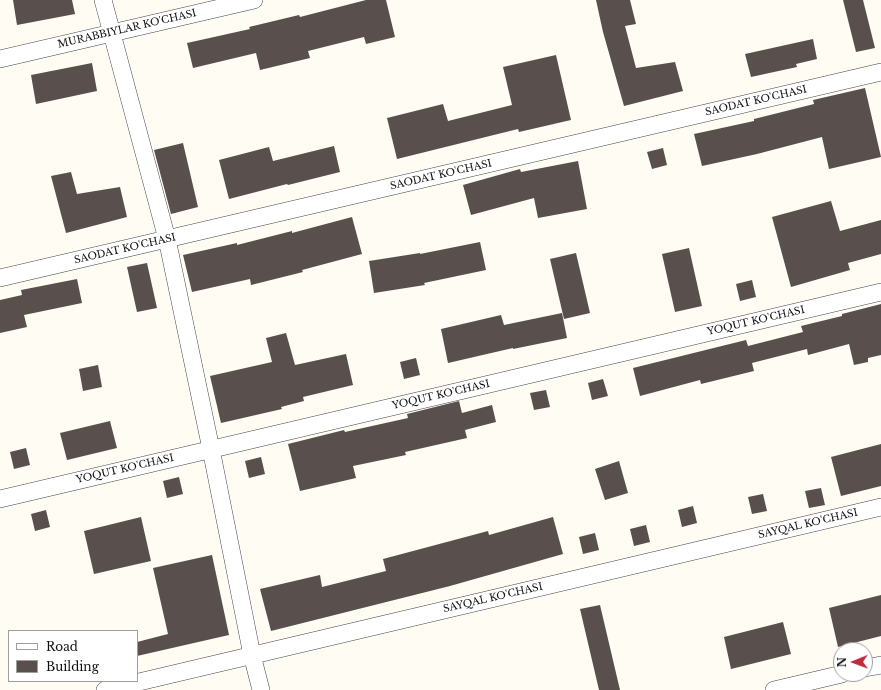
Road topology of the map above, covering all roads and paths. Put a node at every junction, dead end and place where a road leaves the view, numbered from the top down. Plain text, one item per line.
1 (103, 0) edge
2 (254, 0) edge
3 (112, 33) junction
4 (0, 59) edge
5 (881, 72) edge
6 (167, 239) junction
7 (0, 278) edge
8 (881, 292) edge
9 (211, 449) junction
10 (0, 499) edge
11 (881, 507) edge
12 (252, 655) junction
13 (833, 676) edge
14 (105, 690) edge
15 (261, 690) edge
16 (774, 690) edge

1 - 3 street
2 - 3 street, MURABBIYLAR KO'CHASI
3 - 4 street, MURABBIYLAR KO'CHASI
3 - 6 street
5 - 6 street, SAODAT KO'CHASI
6 - 7 street, SAODAT KO'CHASI
6 - 9 street
8 - 9 street, YOQUT KO'CHASI
9 - 10 street, YOQUT KO'CHASI
9 - 12 street
11 - 12 street, SAYQAL KO'CHASI
12 - 14 street, SAYQAL KO'CHASI
12 - 15 street
13 - 16 street

